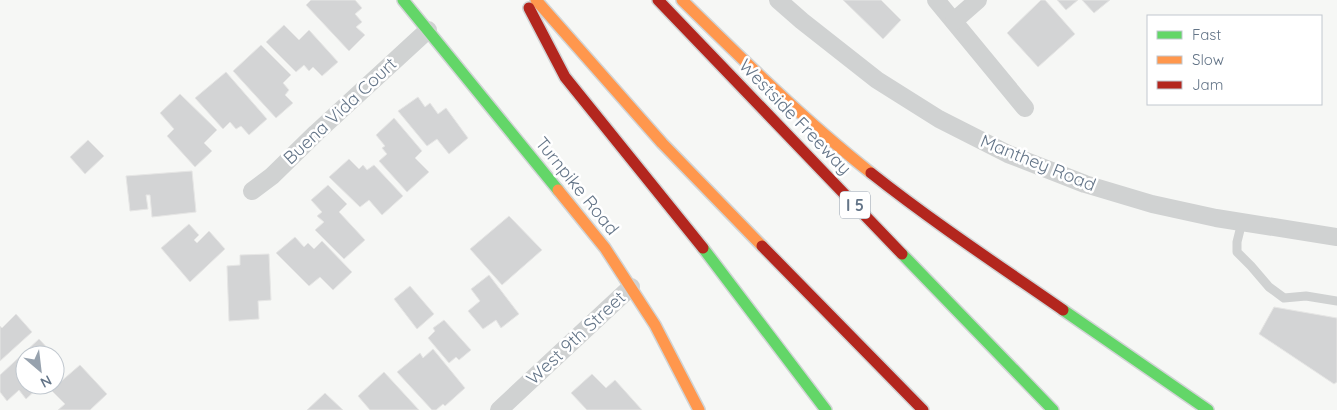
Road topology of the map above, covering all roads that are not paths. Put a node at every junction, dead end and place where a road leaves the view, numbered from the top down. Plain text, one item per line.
1 (403, 0) edge
2 (525, 0) edge
3 (536, 0) edge
4 (658, 0) edge
5 (682, 0) edge
6 (778, 0) edge
7 (936, 0) edge
8 (978, 0) edge
9 (954, 21) junction
10 (428, 30) junction
11 (1025, 108) dead end
12 (252, 191) dead end
13 (1242, 222) junction
14 (1337, 237) edge
15 (631, 287) junction
16 (1337, 301) edge
17 (499, 410) edge
18 (699, 410) edge
19 (826, 410) edge
20 (923, 410) edge
21 (1053, 410) edge
22 (1208, 410) edge

1 - 10 main road, Turnpike Road
2 - 19 main road
3 - 20 main road
4 - 21 main road, Westside Freeway / I 5
5 - 22 main road
6 - 13 street, Manthey Road
7 - 9 street
8 - 9 street
9 - 11 street
10 - 12 street, Buena Vida Court
10 - 15 main road, Turnpike Road
13 - 14 street, Manthey Road
13 - 16 lane
15 - 17 street, West 9th Street
15 - 18 main road, Turnpike Road

